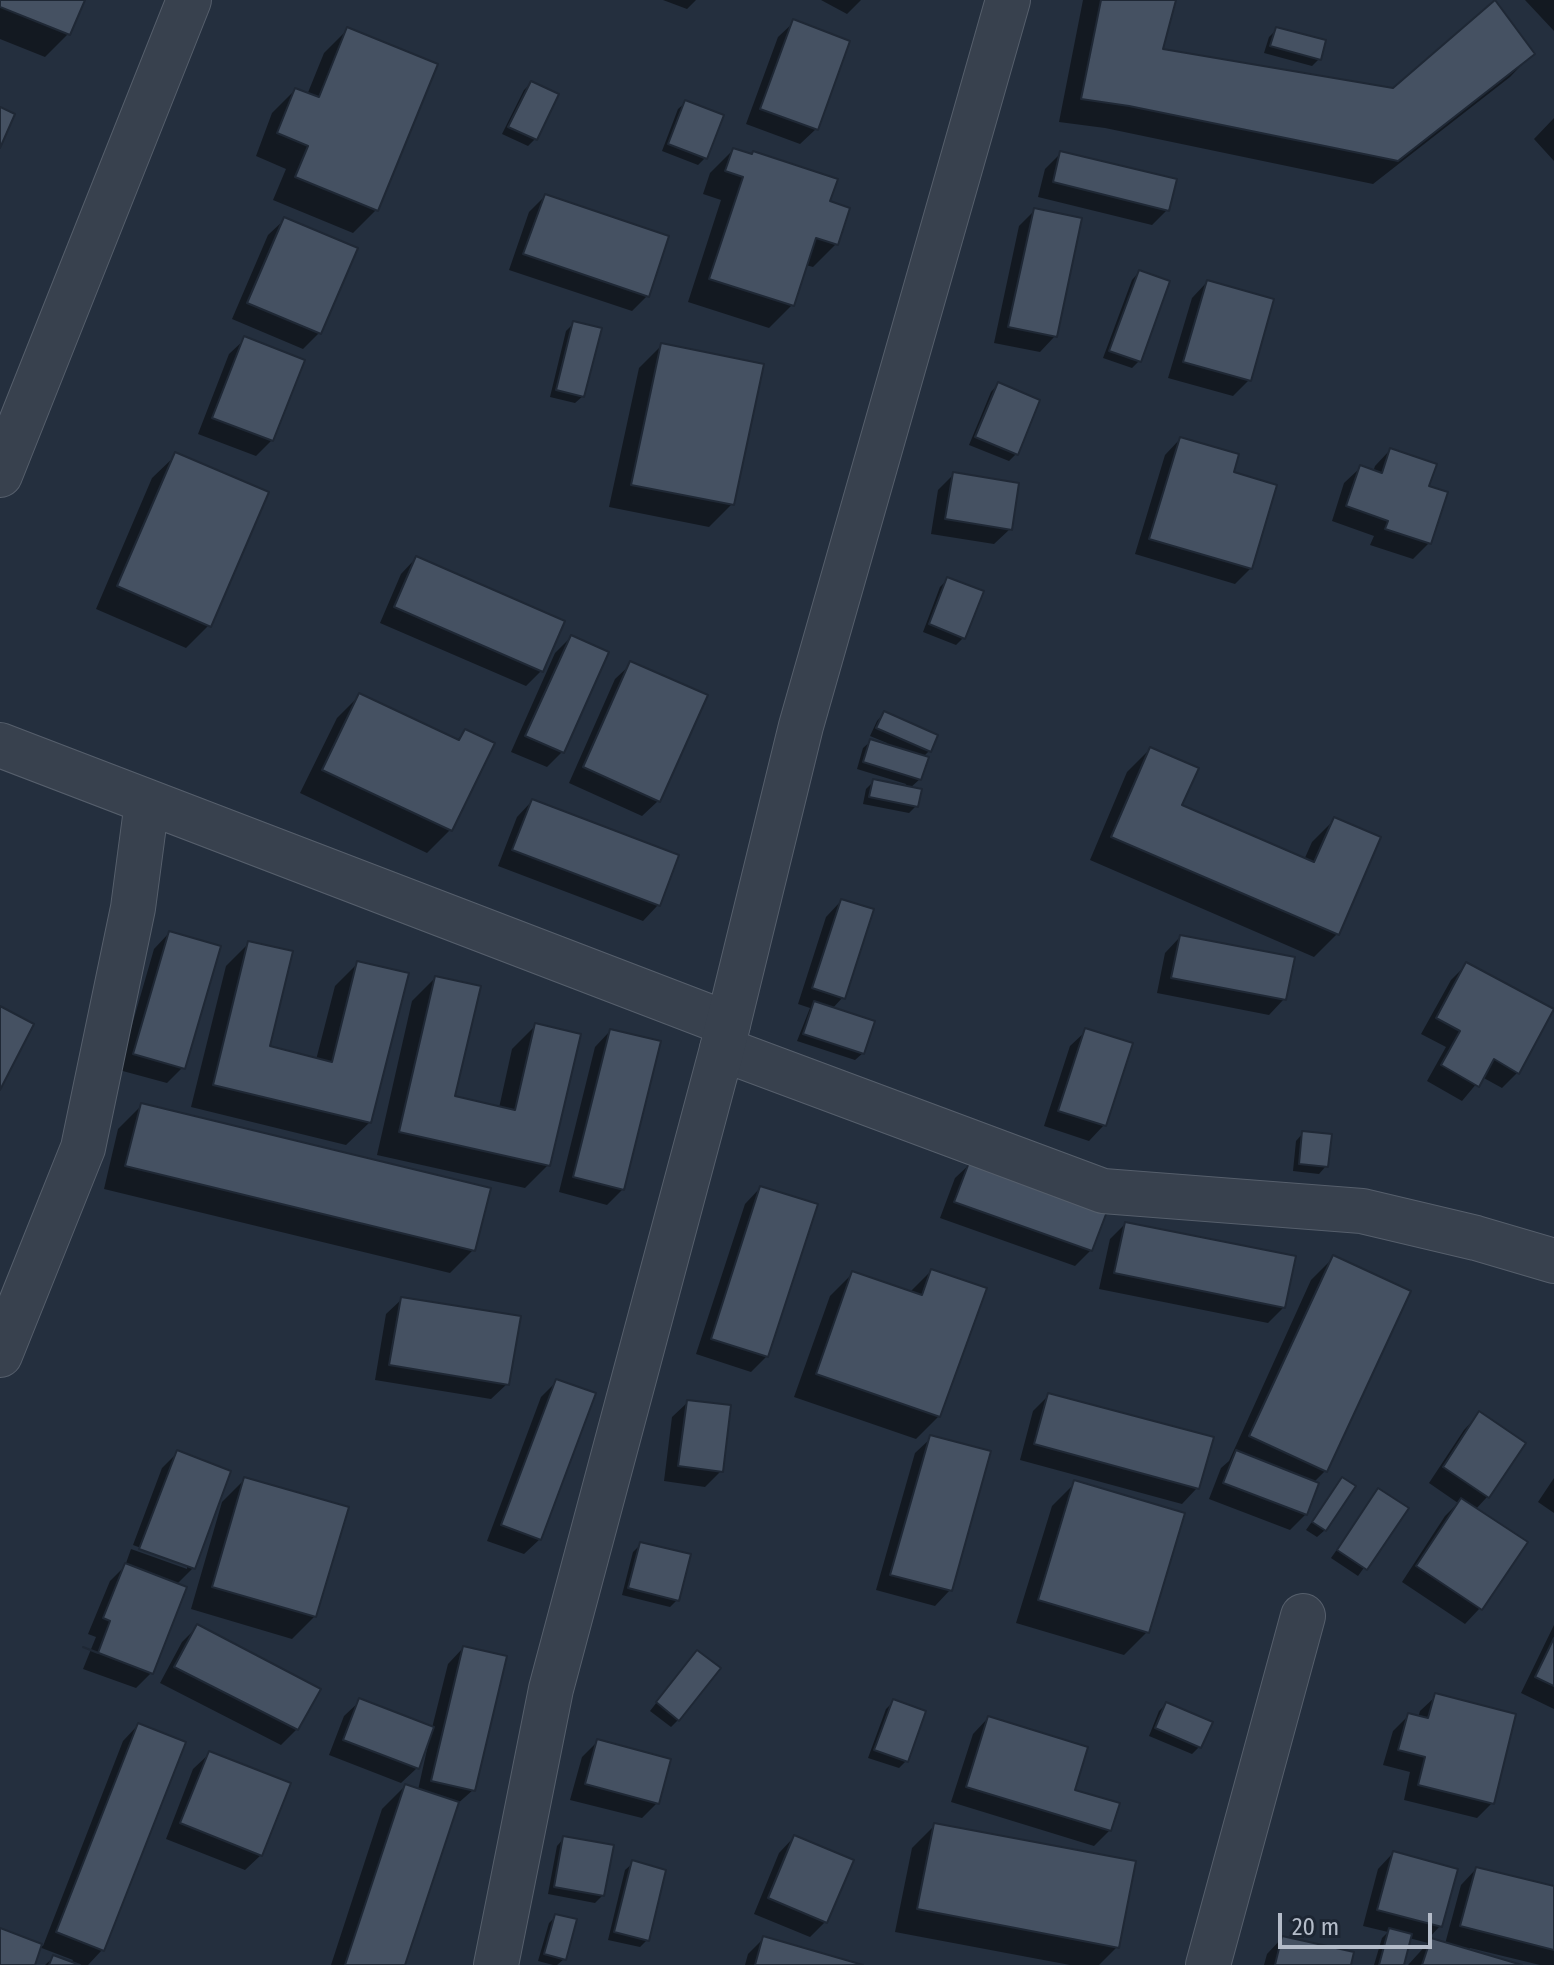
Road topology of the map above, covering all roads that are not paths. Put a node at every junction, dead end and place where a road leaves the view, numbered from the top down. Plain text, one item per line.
1 (189, 0) edge
2 (1008, 0) edge
3 (0, 475) edge
4 (0, 745) edge
5 (147, 802) junction
6 (725, 1037) junction
7 (1554, 1261) edge
8 (0, 1355) edge
9 (1303, 1616) dead end
10 (496, 1965) edge
11 (1208, 1965) edge

1 - 3 street
2 - 6 street
4 - 5 street
5 - 6 street
5 - 8 street
6 - 7 street
6 - 10 street
9 - 11 street

